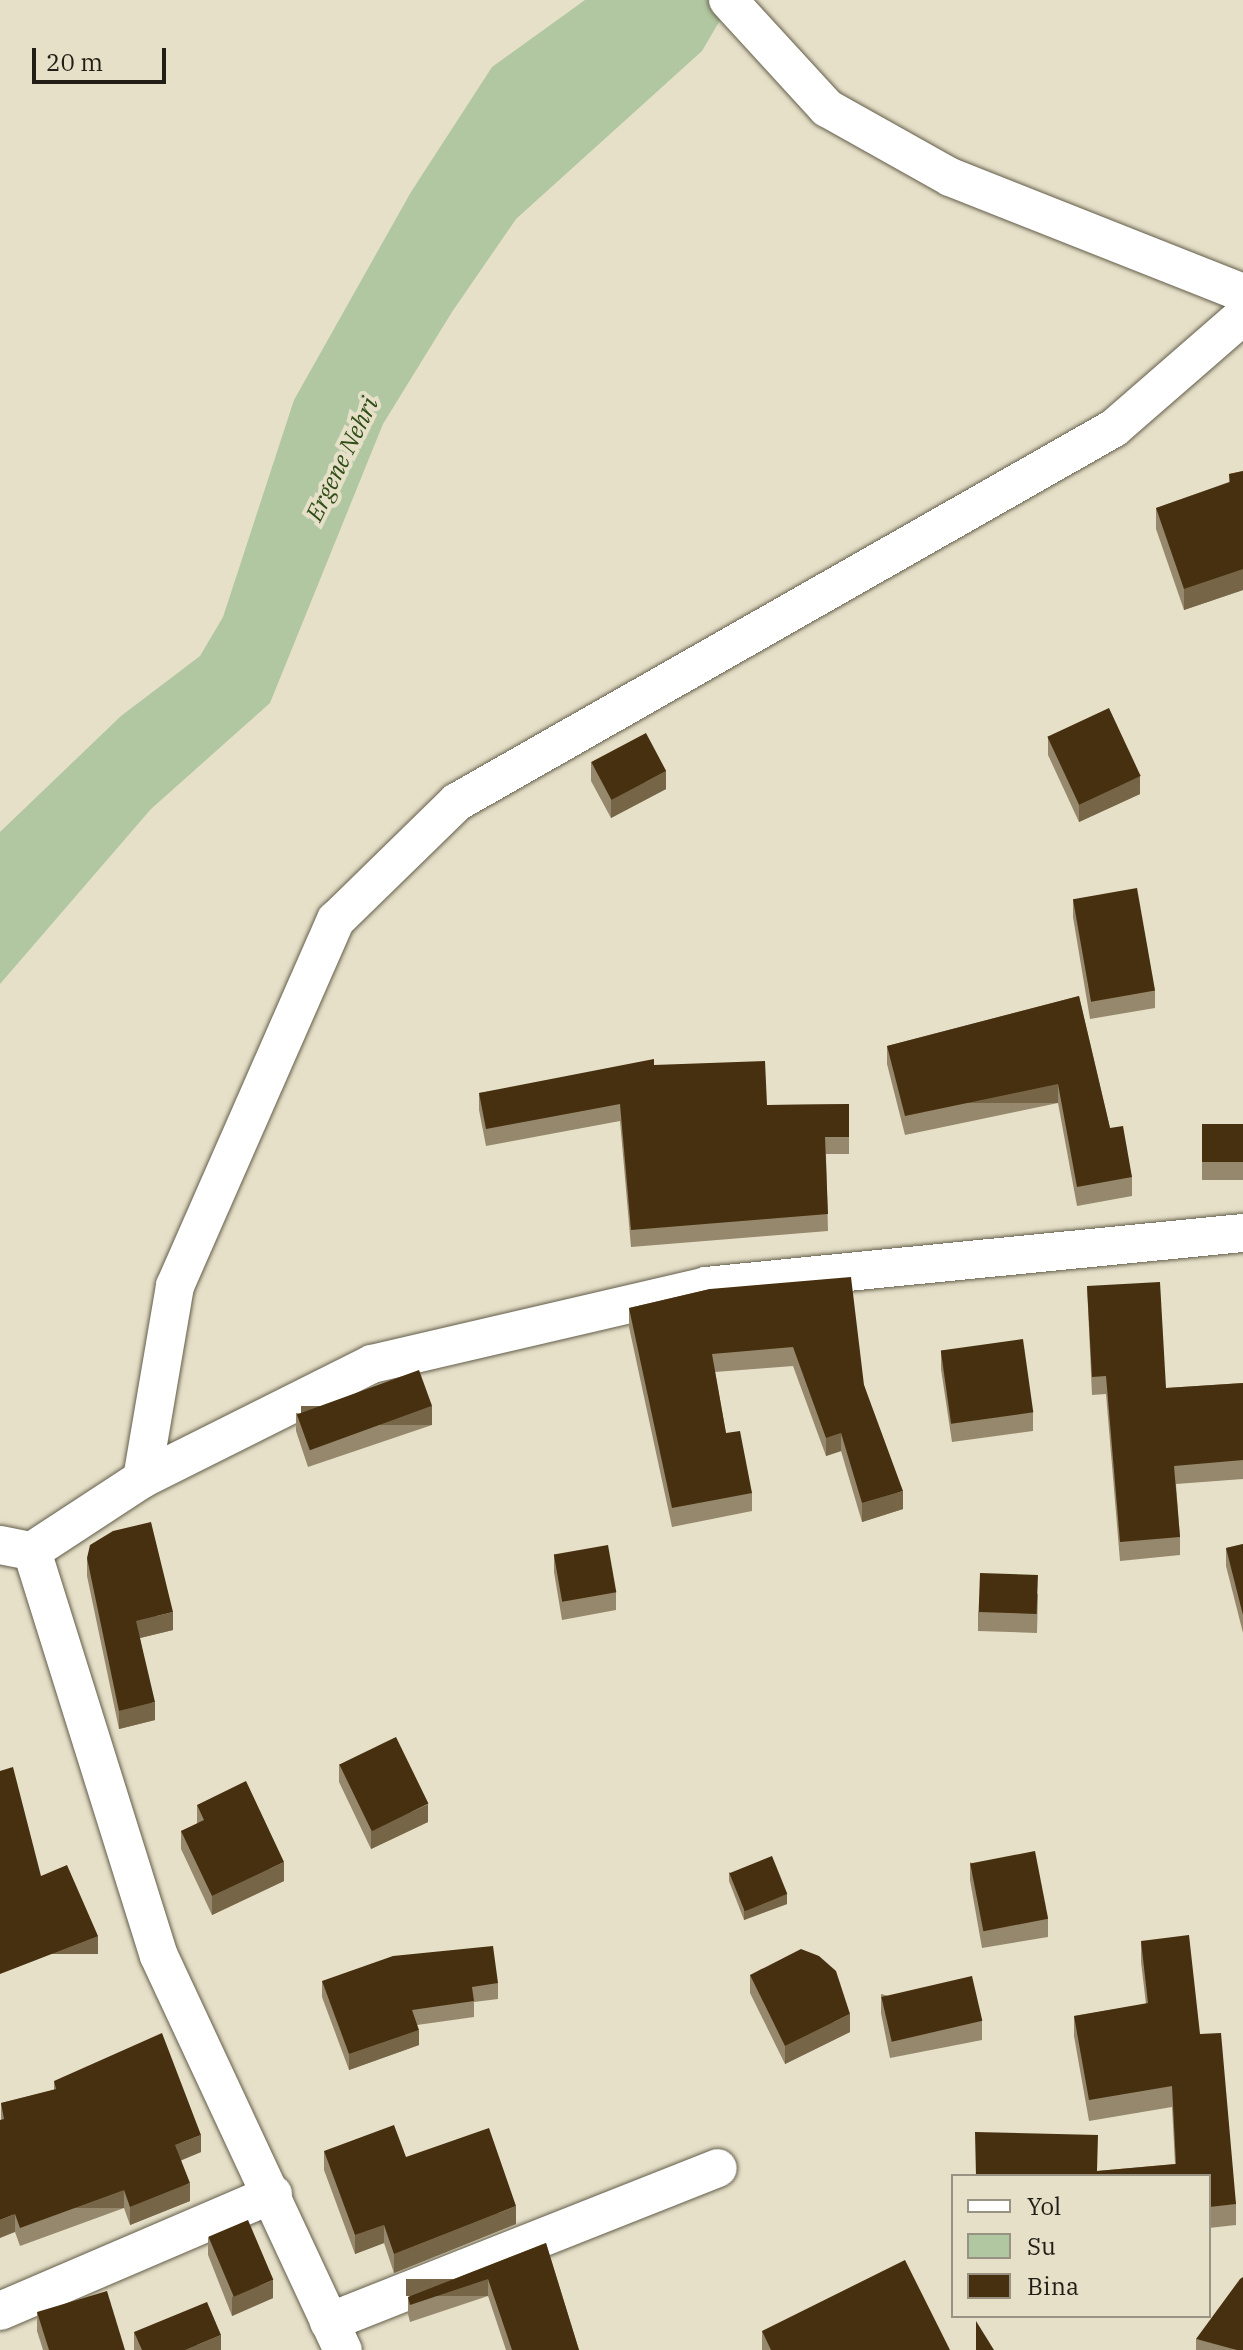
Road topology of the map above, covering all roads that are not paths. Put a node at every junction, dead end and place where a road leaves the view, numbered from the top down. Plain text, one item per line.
1 (734, 7) edge
2 (1243, 293) edge
3 (1243, 316) edge
4 (1243, 1233) edge
5 (142, 1479) junction
6 (16, 1548) edge
7 (718, 2168) dead end
8 (273, 2194) junction
9 (0, 2311) edge
10 (336, 2336) edge

1 - 2 street
3 - 5 street
4 - 5 street
5 - 6 street
6 - 8 street
7 - 10 street
8 - 9 street
8 - 10 street

